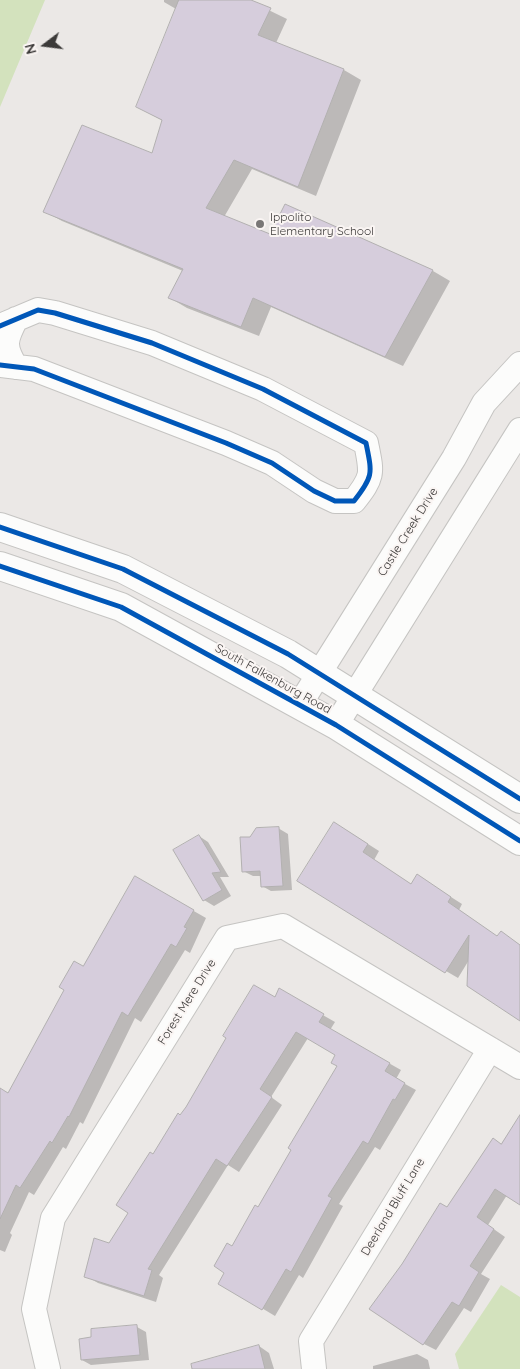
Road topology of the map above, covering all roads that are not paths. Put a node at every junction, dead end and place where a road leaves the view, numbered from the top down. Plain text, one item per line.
1 (8, 323) edge
2 (520, 364) edge
3 (8, 366) edge
4 (520, 430) edge
5 (0, 527) edge
6 (0, 566) edge
7 (319, 673) junction
8 (354, 695) junction
9 (300, 704) junction
10 (336, 725) junction
11 (520, 799) edge
12 (520, 841) edge
13 (490, 1049) junction
14 (520, 1067) edge
15 (48, 1369) edge
16 (314, 1369) edge

1 - 3 street
1 - 3 street
2 - 7 street, Castle Creek Drive
4 - 8 street
5 - 7 street
6 - 9 street, South Falkenburg Road
7 - 8 street
7 - 9 street, Castle Creek Drive
8 - 10 street
8 - 11 street
9 - 10 street, South Falkenburg Road
10 - 12 street, South Falkenburg Road
13 - 14 street, Forest Mere Drive
13 - 15 street, Forest Mere Drive
13 - 16 street, Deerland Bluff Lane

